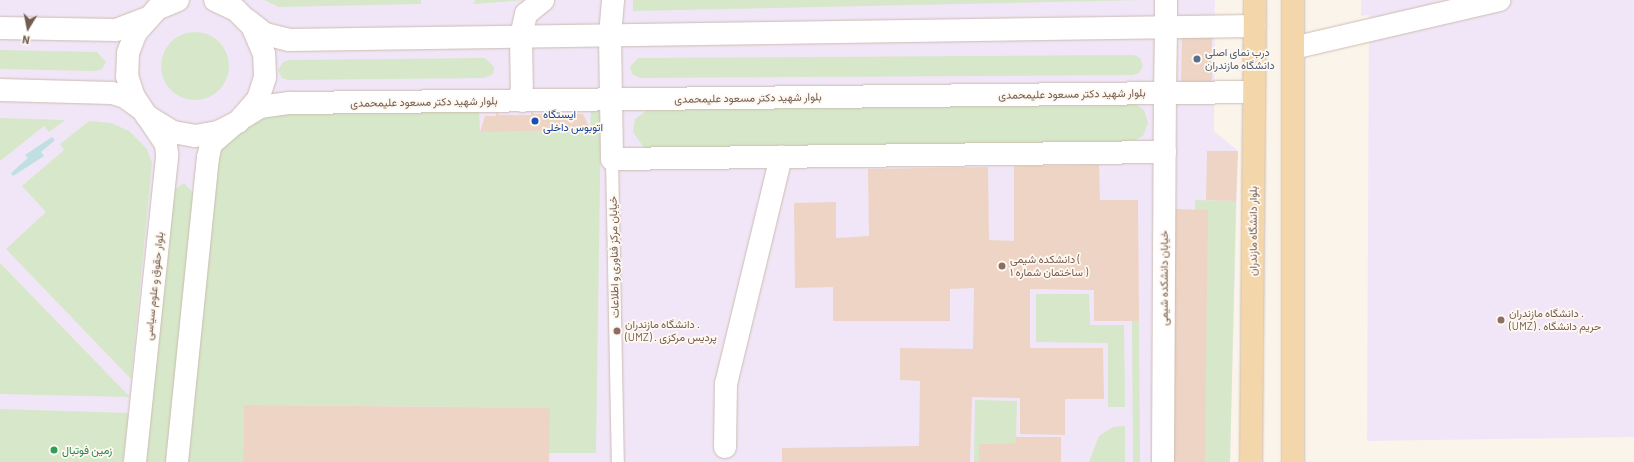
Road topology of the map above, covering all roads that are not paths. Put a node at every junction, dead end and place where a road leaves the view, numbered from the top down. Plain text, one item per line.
1 (178, 0) edge
2 (215, 0) edge
3 (543, 0) edge
4 (613, 0) edge
5 (1166, 0) edge
6 (1255, 0) edge
7 (1293, 0) edge
8 (1499, 0) edge
9 (156, 10) edge
10 (242, 12) edge
11 (1254, 26) junction
12 (1166, 27) junction
13 (0, 28) edge
14 (610, 35) junction
15 (521, 36) junction
16 (1293, 48) junction
17 (0, 90) edge
18 (1254, 92) junction
19 (1166, 93) junction
20 (611, 99) junction
21 (522, 101) junction
22 (145, 113) junction
23 (238, 121) junction
24 (1165, 152) junction
25 (781, 157) junction
26 (612, 159) junction
27 (725, 447) dead end
28 (135, 462) edge
29 (177, 462) edge
30 (618, 462) edge
31 (1163, 462) edge
32 (1251, 462) edge
33 (1294, 462) edge

1 - 9 main road
2 - 10 main road
3 - 15 main road
4 - 14 main road, خیابان مرکز فناوری و اطلاعات
5 - 12 main road, خیابان دانشکده شیمی
6 - 11 main road, بلوار دانشگاه مازندران
7 - 16 main road
8 - 16 main road
9 - 13 main road
9 - 22 main road
10 - 15 main road
10 - 23 main road
11 - 12 main road
11 - 18 main road, بلوار دانشگاه مازندران
12 - 14 main road
12 - 19 main road, خیابان دانشکده شیمی
14 - 15 main road
14 - 20 main road, خیابان مرکز فناوری و اطلاعات
15 - 21 main road
16 - 33 main road
17 - 22 main road
18 - 19 main road, بلوار شهید دکتر مسعود علیمحمدی
18 - 32 main road, بلوار دانشگاه مازندران
19 - 20 main road, بلوار شهید دکتر مسعود علیمحمدی
19 - 24 main road, خیابان دانشکده شیمی
20 - 21 main road, بلوار شهید دکتر مسعود علیمحمدی
20 - 26 main road, خیابان مرکز فناوری و اطلاعات
21 - 23 main road, بلوار شهید دکتر مسعود علیمحمدی
22 - 23 main road
22 - 28 main road, بلوار حقوق و علوم سیاسی
23 - 29 main road
24 - 25 main road
24 - 31 main road, خیابان دانشکده شیمی
25 - 26 main road
25 - 27 main road
26 - 30 lane, خیابان مرکز فناوری و اطلاعات

